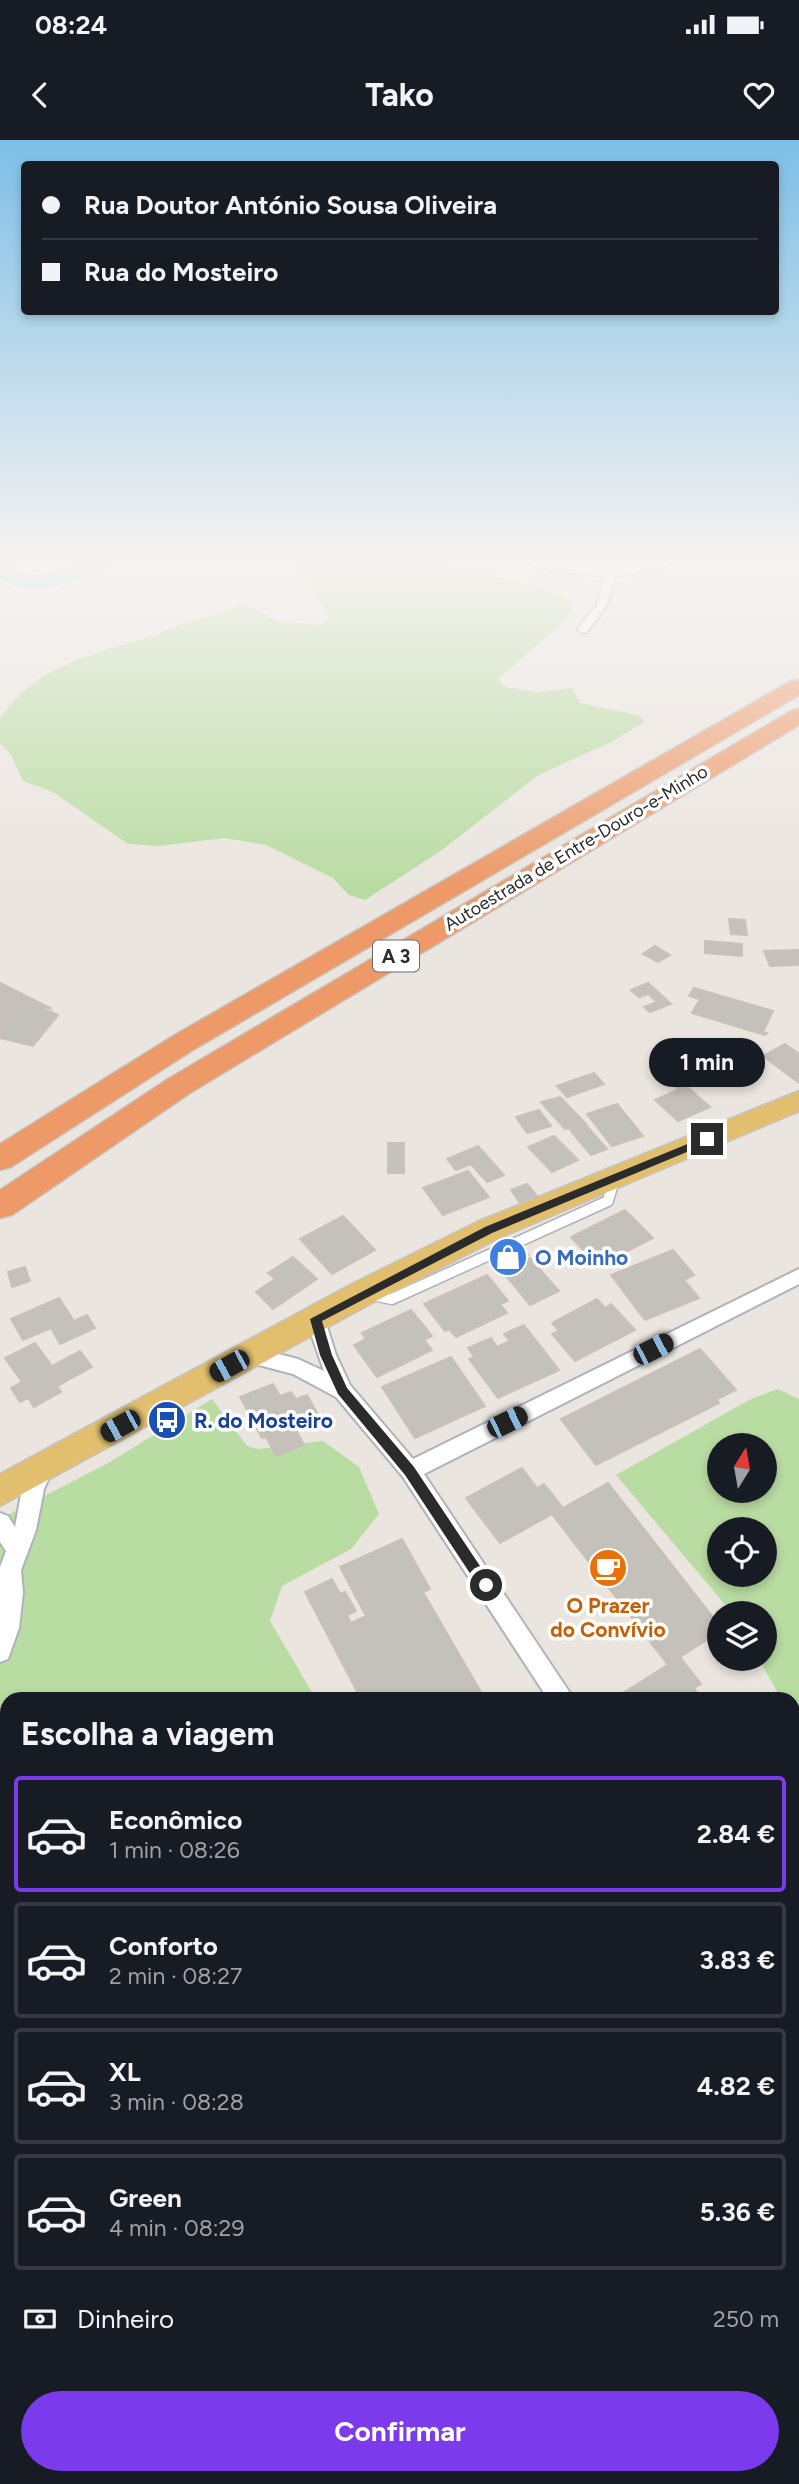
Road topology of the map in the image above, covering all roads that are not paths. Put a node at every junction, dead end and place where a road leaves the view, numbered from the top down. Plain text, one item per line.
1 (799, 686) edge
2 (799, 716) edge
3 (799, 1100) edge
4 (0, 1159) edge
5 (0, 1206) edge
6 (799, 1276) edge
7 (316, 1319) junction
8 (251, 1354) junction
9 (343, 1391) junction
10 (43, 1467) junction
11 (410, 1471) junction
12 (0, 1491) edge
13 (0, 1522) edge
14 (7, 1561) edge
15 (0, 1651) edge
16 (557, 1692) edge

1 - 4 highway, Autoestrada de Entre-Douro-e-Minho / A 3
2 - 5 highway, Autoestrada de Entre-Douro-e-Minho / A 3
3 - 7 main road
6 - 11 street
7 - 8 main road
7 - 9 street
8 - 9 street
8 - 10 main road
9 - 11 street
10 - 12 main road
10 - 14 street
11 - 16 street
13 - 14 street
14 - 15 street

